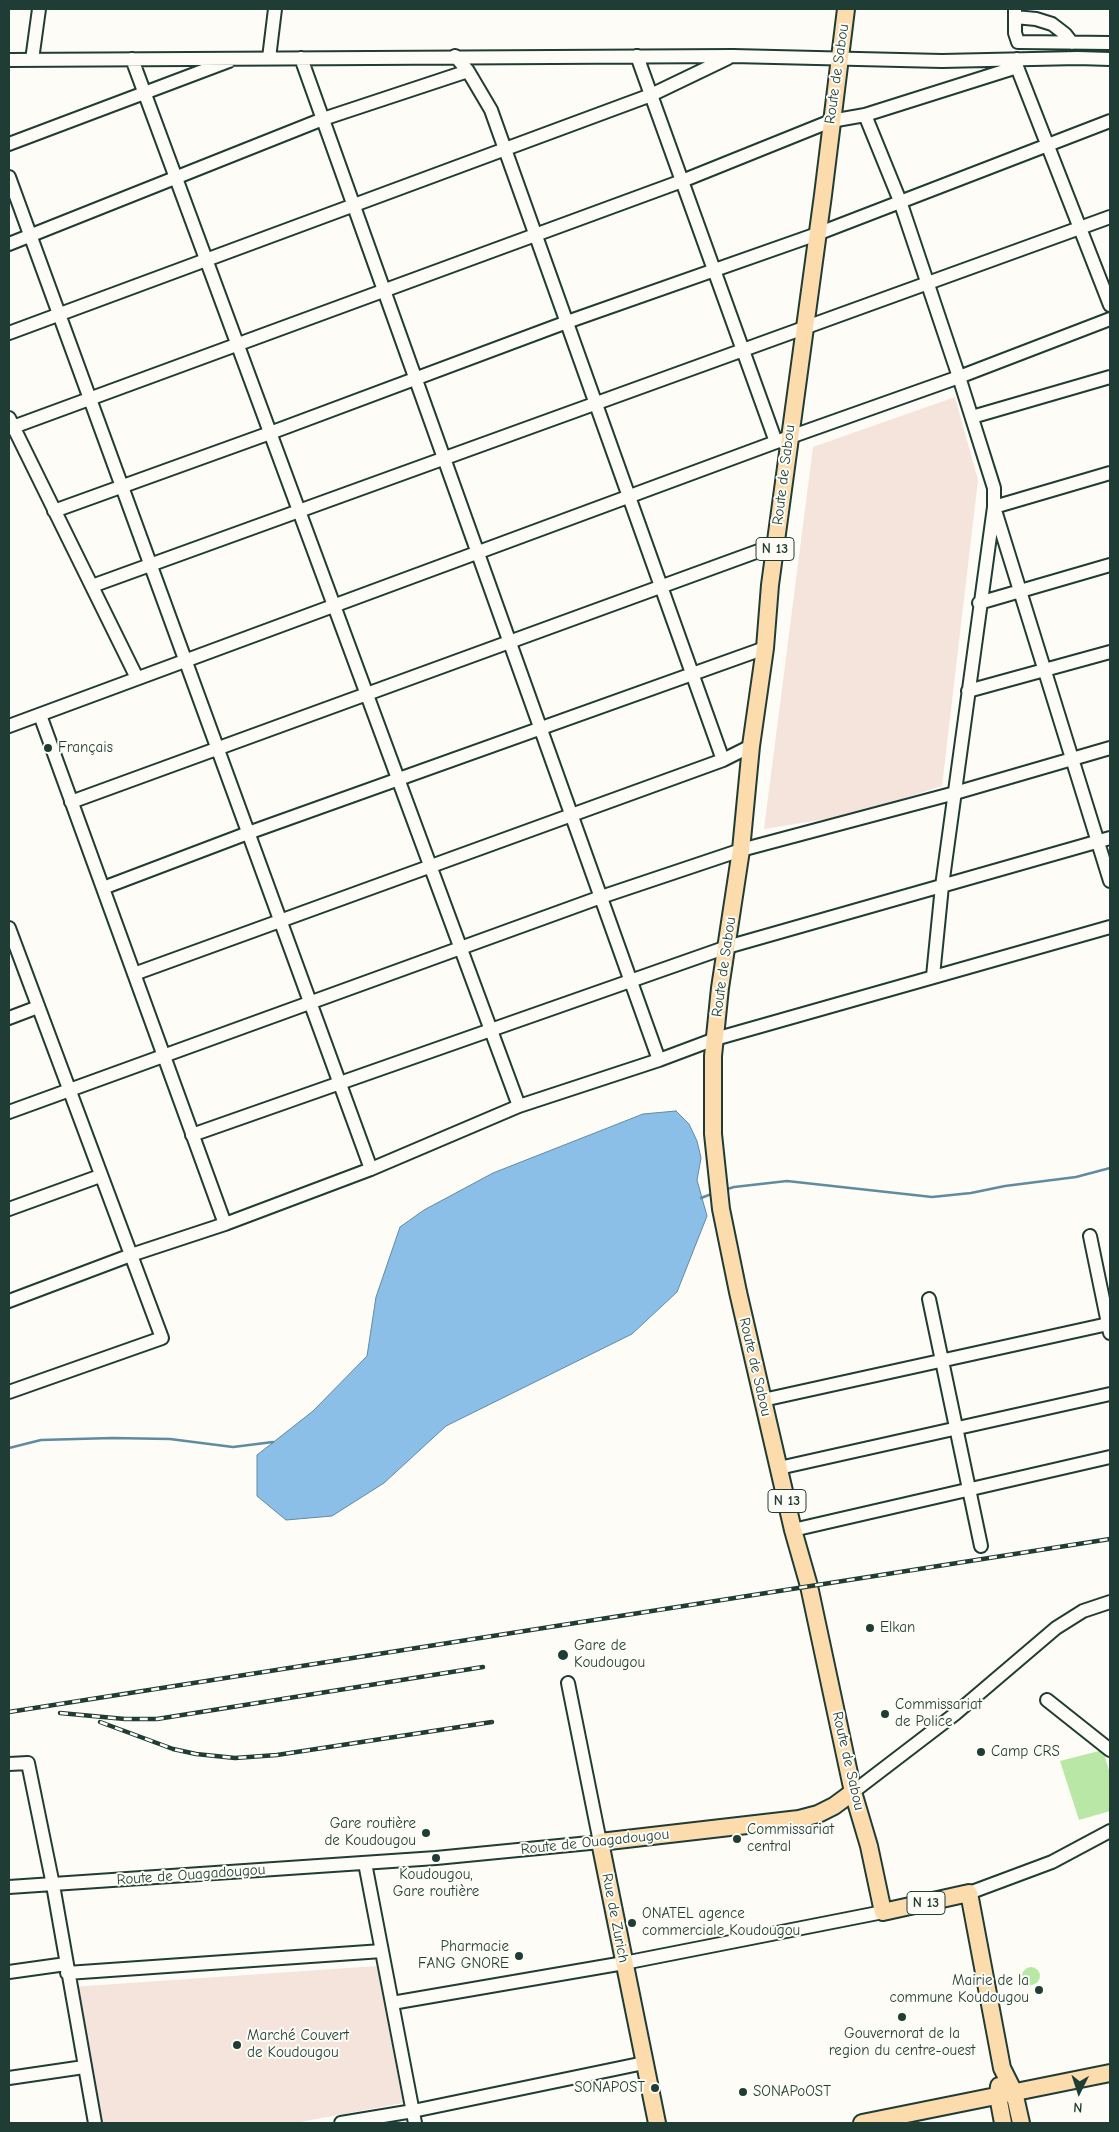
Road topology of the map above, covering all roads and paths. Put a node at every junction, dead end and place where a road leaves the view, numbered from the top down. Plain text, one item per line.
1 (40, 9) edge
2 (275, 9) edge
3 (846, 9) edge
4 (1015, 13) edge
5 (1072, 43) junction
6 (1110, 43) edge
7 (455, 56) junction
8 (637, 56) junction
9 (733, 56) junction
10 (132, 58) junction
11 (238, 58) junction
12 (269, 58) junction
13 (301, 58) junction
14 (840, 59) junction
15 (1110, 59) edge
16 (9, 60) edge
17 (32, 60) junction
18 (1017, 63) junction
19 (468, 71) junction
20 (145, 93) junction
21 (651, 96) junction
22 (865, 115) junction
23 (323, 119) junction
24 (831, 121) junction
25 (1110, 121) edge
26 (9, 144) edge
27 (1047, 145) junction
28 (505, 149) junction
29 (9, 177) edge
30 (176, 178) junction
31 (682, 181) junction
32 (900, 202) junction
33 (354, 204) junction
34 (1110, 217) edge
35 (1080, 228) junction
36 (536, 234) junction
37 (817, 234) junction
38 (30, 235) junction
39 (9, 244) edge
40 (206, 260) junction
41 (714, 271) junction
42 (928, 284) junction
43 (384, 290) junction
44 (1110, 305) edge
45 (58, 316) junction
46 (1110, 319) edge
47 (567, 322) junction
48 (804, 328) junction
49 (9, 334) edge
50 (238, 344) junction
51 (742, 349) junction
52 (959, 377) junction
53 (1110, 377) edge
54 (416, 379) junction
55 (89, 398) junction
56 (596, 404) junction
57 (972, 417) junction
58 (11, 423) edge
59 (270, 433) junction
60 (782, 440) junction
61 (445, 459) junction
62 (1110, 473) edge
63 (121, 487) junction
64 (629, 496) junction
65 (994, 507) junction
66 (54, 511) junction
67 (299, 511) junction
68 (775, 544) junction
69 (478, 552) junction
70 (150, 565) junction
71 (1110, 565) edge
72 (92, 586) junction
73 (662, 586) junction
74 (1020, 591) junction
75 (979, 603) junction
76 (334, 606) junction
77 (510, 642) junction
78 (765, 648) junction
79 (1110, 652) edge
80 (185, 661) junction
81 (1045, 670) junction
82 (692, 673) junction
83 (138, 678) junction
84 (968, 691) junction
85 (366, 693) junction
86 (40, 714) junction
87 (9, 726) edge
88 (541, 728) junction
89 (751, 746) junction
90 (217, 748) junction
91 (1110, 748) edge
92 (1072, 759) junction
93 (723, 760) junction
94 (398, 779) junction
95 (955, 793) junction
96 (71, 802) junction
97 (572, 814) junction
98 (248, 833) junction
99 (1104, 840) edge
100 (741, 850) junction
101 (430, 865) junction
102 (1110, 881) edge
103 (942, 886) junction
104 (102, 888) junction
105 (601, 897) junction
106 (280, 920) junction
107 (1110, 926) edge
108 (9, 928) edge
109 (727, 947) junction
110 (461, 948) junction
111 (134, 974) junction
112 (933, 976) junction
113 (631, 981) junction
114 (310, 1003) junction
115 (38, 1007) junction
116 (9, 1018) edge
117 (491, 1030) junction
118 (714, 1039) junction
119 (163, 1055) junction
120 (660, 1060) junction
121 (340, 1084) junction
122 (68, 1091) junction
123 (519, 1106) junction
124 (9, 1112) edge
125 (192, 1135) junction
126 (371, 1169) junction
127 (100, 1176) junction
128 (9, 1210) edge
129 (225, 1224) junction
130 (1090, 1236) dead end
131 (132, 1255) junction
132 (929, 1299) dead end
133 (9, 1301) edge
134 (1109, 1329) edge
135 (942, 1361) junction
136 (9, 1392) edge
137 (1110, 1394) edge
138 (763, 1400) junction
139 (956, 1429) junction
140 (1110, 1458) edge
141 (779, 1468) junction
142 (969, 1490) junction
143 (794, 1530) junction
144 (981, 1546) dead end
145 (1110, 1602) edge
146 (568, 1683) dead end
147 (1047, 1700) dead end
148 (1110, 1750) edge
149 (9, 1764) edge
150 (853, 1792) junction
151 (1110, 1831) edge
152 (600, 1842) junction
153 (365, 1863) junction
154 (53, 1885) junction
155 (9, 1887) edge
156 (969, 1893) junction
157 (883, 1912) junction
158 (382, 1950) junction
159 (624, 1964) junction
160 (66, 1968) junction
161 (9, 1972) edge
162 (392, 2003) junction
163 (644, 2063) junction
164 (84, 2067) junction
165 (1110, 2073) edge
166 (9, 2078) edge
167 (1006, 2094) junction
168 (414, 2117) edge
169 (95, 2123) edge
170 (342, 2123) edge
171 (656, 2123) edge
172 (862, 2123) edge
173 (1003, 2123) edge
174 (1021, 2123) edge

1 - 17 street
2 - 12 street
3 - 14 main road, Route de Sabou / N 13
4 - 5 street
4 - 5 street
5 - 6 street
7 - 8 street
7 - 13 street
7 - 19 street
8 - 9 street
8 - 21 street
9 - 14 street
9 - 21 street
10 - 11 street
10 - 17 street
10 - 20 street
11 - 12 street
11 - 20 street
12 - 13 street
13 - 23 street
14 - 18 street
14 - 24 main road, Route de Sabou / N 13
15 - 18 street
16 - 17 street
18 - 22 street
18 - 27 street
19 - 23 street
19 - 28 street
20 - 26 street
20 - 30 street
21 - 28 street
21 - 31 street
22 - 24 street
22 - 32 street
23 - 30 street
23 - 33 street
24 - 31 street
24 - 37 main road, Route de Sabou / N 13
25 - 27 street
27 - 32 street
27 - 35 street
28 - 33 street
28 - 36 street
29 - 38 street
30 - 38 street
30 - 40 street
31 - 36 street
31 - 41 street
32 - 37 street
32 - 42 street
33 - 40 street
33 - 43 street
34 - 35 street
35 - 42 street
35 - 44 street
36 - 43 street
36 - 47 street
37 - 41 street
37 - 48 main road, Route de Sabou / N 13
38 - 39 street
38 - 45 street
40 - 45 street
40 - 50 street
41 - 47 street
41 - 51 street
42 - 48 street
42 - 52 street
43 - 50 street
43 - 54 street
45 - 49 street
45 - 55 street
46 - 52 street
47 - 54 street
47 - 56 street
48 - 51 street
48 - 60 main road, Route de Sabou / N 13
50 - 55 street
50 - 59 street
51 - 56 street
51 - 60 street
52 - 57 street
52 - 60 street
53 - 57 street
54 - 59 street
54 - 61 street
55 - 58 street
55 - 63 street
56 - 61 street
56 - 64 street
57 - 65 street
58 - 66 street
59 - 63 street
59 - 67 street
60 - 64 street
60 - 68 main road, Route de Sabou / N 13
61 - 67 street
61 - 69 street
62 - 65 street
63 - 66 street
63 - 70 street
64 - 69 street
64 - 73 street
65 - 74 street
65 - 75 street
66 - 72 street
67 - 70 street
67 - 76 street
68 - 73 street
68 - 78 main road, Route de Sabou / N 13
69 - 76 street
69 - 77 street
70 - 72 street
70 - 80 street
71 - 74 street
72 - 83 street
73 - 77 street
73 - 82 street
74 - 75 street
74 - 81 street
75 - 84 street
76 - 80 street
76 - 85 street
77 - 85 street
77 - 88 street
78 - 82 street
78 - 89 main road, Route de Sabou / N 13
79 - 81 street
80 - 83 street
80 - 90 street
81 - 84 street
81 - 92 street
82 - 88 street
82 - 93 street
83 - 86 street
84 - 95 street
85 - 90 street
85 - 94 street
86 - 87 street
86 - 96 street
88 - 94 street
88 - 97 street
89 - 93 street
89 - 100 main road, Route de Sabou / N 13
90 - 96 street
90 - 98 street
91 - 92 street
92 - 95 street
92 - 99 street
93 - 97 street
94 - 98 street
94 - 101 street
95 - 100 street
95 - 103 street
96 - 104 street
97 - 101 street
97 - 105 street
98 - 104 street
98 - 106 street
99 - 102 street
99 - 103 street
100 - 105 street
100 - 109 main road, Route de Sabou / N 13
101 - 106 street
101 - 110 street
103 - 109 street
103 - 112 street
104 - 111 street
105 - 110 street
105 - 113 street
106 - 111 street
106 - 114 street
107 - 112 street
108 - 115 street
109 - 113 street
109 - 118 main road, Route de Sabou / N 13
110 - 114 street
110 - 117 street
111 - 119 street
112 - 118 street
113 - 117 street
113 - 120 street
114 - 119 street
114 - 121 street
115 - 116 street
115 - 122 street
117 - 121 street
117 - 123 street
118 - 120 street
118 - 138 main road, Route de Sabou / N 13
119 - 122 street
119 - 125 street
120 - 123 street
121 - 125 street
121 - 126 street
122 - 124 street
122 - 127 street
123 - 126 street
125 - 129 street
126 - 129 street
127 - 128 street
127 - 131 street
129 - 131 street
130 - 134 street
131 - 133 street
131 - 136 street
132 - 135 street
134 - 135 street
135 - 138 street
135 - 139 street
137 - 139 street
138 - 141 main road, Route de Sabou / N 13
139 - 141 street
139 - 142 street
140 - 142 street
141 - 143 main road, Route de Sabou / N 13
142 - 143 street
142 - 144 street
143 - 150 main road, Route de Sabou / N 13
145 - 150 street, Route de Ouagadougou
146 - 152 street, Rue de Zurich
147 - 148 street
149 - 154 street
150 - 152 main road, Route de Ouagadougou
150 - 157 main road, Route de Sabou / N 13
151 - 156 street
152 - 153 street, Route de Ouagadougou
152 - 159 main road, Rue de Zurich
153 - 154 street, Route de Ouagadougou
153 - 158 street
154 - 155 street, Route de Ouagadougou
154 - 160 street
156 - 157 main road, N 13
156 - 167 main road
157 - 159 street
158 - 160 street
158 - 162 street
159 - 162 street
159 - 163 main road, Rue de Zurich
160 - 161 street
160 - 164 street
162 - 168 street
163 - 168 street
163 - 171 main road, Rue de Zurich
164 - 166 street
164 - 169 street
165 - 167 main road
167 - 172 main road
167 - 173 main road
167 - 174 main road
168 - 170 street

